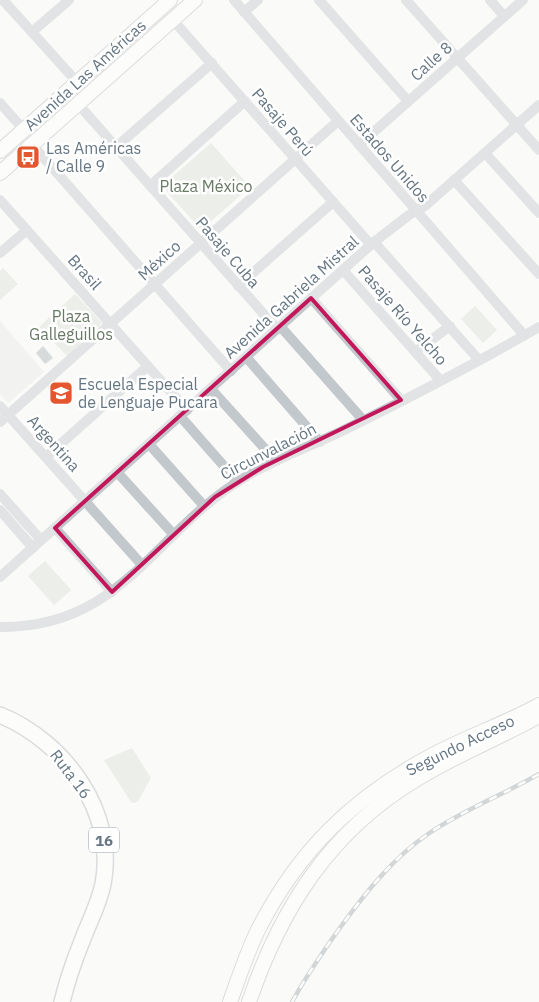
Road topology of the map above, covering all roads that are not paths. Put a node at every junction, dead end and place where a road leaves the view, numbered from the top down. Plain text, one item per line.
1 (3, 0) edge
2 (69, 0) edge
3 (170, 0) edge
4 (195, 0) edge
5 (234, 0) edge
6 (258, 0) edge
7 (319, 0) edge
8 (406, 0) edge
9 (490, 0) edge
10 (522, 0) edge
11 (244, 12) junction
12 (504, 16) junction
13 (173, 20) junction
14 (32, 32) junction
15 (457, 58) junction
16 (212, 63) junction
17 (77, 82) junction
18 (245, 101) junction
19 (408, 101) junction
20 (0, 103) edge
21 (78, 104) junction
22 (539, 105) edge
23 (338, 121) junction
24 (516, 125) junction
25 (24, 130) junction
26 (32, 145) junction
27 (359, 145) junction
28 (116, 147) junction
29 (539, 150) edge
30 (0, 151) edge
31 (485, 153) junction
32 (296, 159) junction
33 (0, 173) edge
34 (454, 180) junction
35 (150, 186) junction
36 (0, 200) edge
37 (333, 202) junction
38 (415, 210) junction
39 (539, 213) edge
40 (27, 230) junction
41 (201, 243) junction
42 (373, 243) junction
43 (0, 253) edge
44 (343, 270) junction
45 (539, 274) edge
46 (154, 284) junction
47 (238, 286) junction
48 (311, 298) junction
49 (110, 324) junction
50 (450, 326) junction
51 (539, 326) edge
52 (278, 328) junction
53 (524, 335) junction
54 (415, 352) junction
55 (246, 358) junction
56 (479, 360) junction
57 (148, 366) junction
58 (231, 371) junction
59 (440, 380) junction
60 (210, 389) junction
61 (401, 400) junction
62 (0, 406) edge
63 (184, 413) junction
64 (8, 415) junction
65 (364, 420) junction
66 (0, 422) edge
67 (320, 442) junction
68 (149, 444) junction
69 (46, 457) junction
70 (276, 462) junction
71 (117, 472) junction
72 (237, 481) junction
73 (0, 494) edge
74 (86, 501) junction
75 (204, 506) junction
76 (0, 510) edge
77 (55, 528) junction
78 (174, 535) junction
79 (41, 540) junction
80 (33, 548) junction
81 (142, 565) junction
82 (0, 577) edge
83 (112, 592) junction
84 (0, 627) edge
85 (539, 705) edge
86 (0, 715) edge
87 (539, 716) edge
88 (62, 1002) edge
89 (230, 1002) edge
90 (248, 1002) edge

1 - 14 street
2 - 14 street
3 - 17 main road, Avenida Las Américas
4 - 13 main road, Avenida Las Américas
5 - 11 street, Estados Unidos
6 - 11 street
7 - 19 street
8 - 15 street
9 - 12 street
10 - 12 street, Calle 8
11 - 23 street, Estados Unidos
12 - 15 street, Calle 8
13 - 16 street, Pasaje Perú
13 - 21 main road, Avenida Las Américas
14 - 17 street
15 - 19 street, Calle 8
15 - 24 street
16 - 18 street, Pasaje Perú
16 - 28 street
17 - 25 main road, Avenida Las Américas
18 - 32 street, Pasaje Perú
18 - 35 street
19 - 27 street, Calle 8
20 - 25 street
21 - 26 main road, Avenida Las Américas
21 - 28 street, Pasaje Cuba
22 - 24 street, Avenida Gabriela Mistral
23 - 27 street, Estados Unidos
23 - 32 street, México
24 - 29 street
24 - 31 street, Avenida Gabriela Mistral
25 - 26 street
25 - 30 main road, Avenida Las Américas
26 - 33 main road, Avenida Las Américas
26 - 46 street
27 - 38 street, Estados Unidos
28 - 35 street, Pasaje Cuba
31 - 34 street, Avenida Gabriela Mistral
31 - 39 street
32 - 37 street, Pasaje Perú
32 - 41 street, México
34 - 38 street, Avenida Gabriela Mistral
34 - 45 street
35 - 41 street, Pasaje Cuba
36 - 40 street, Brasil
37 - 42 street, Pasaje Perú
37 - 47 street
38 - 42 street, Avenida Gabriela Mistral
38 - 53 street, Estados Unidos
40 - 43 street
40 - 49 street, Brasil
41 - 46 street, México
41 - 47 street, Pasaje Cuba
42 - 44 street, Avenida Gabriela Mistral
42 - 50 street, Pasaje Perú
44 - 48 street, Avenida Gabriela Mistral
44 - 54 street, Pasaje Río Yelcho
46 - 49 street, México
46 - 58 street
47 - 52 street, Pasaje Cuba
48 - 52 street, Avenida Gabriela Mistral
48 - 61 street
49 - 57 street, Brasil
49 - 64 street, México
50 - 54 street
50 - 56 street, Pasaje Perú
51 - 53 street, Circunvalación
52 - 55 street, Avenida Gabriela Mistral
52 - 65 street, Pasaje Cuba
53 - 56 street, Circunvalación
54 - 59 street, Pasaje Río Yelcho
55 - 58 street, Avenida Gabriela Mistral
55 - 67 street
56 - 59 street, Circunvalación
57 - 63 street, Brasil
57 - 69 street
58 - 60 street, Avenida Gabriela Mistral
59 - 61 street, Circunvalación
60 - 63 street, Avenida Gabriela Mistral
60 - 70 street
61 - 65 street, Circunvalación
62 - 64 street, Argentina
63 - 68 street, Avenida Gabriela Mistral
63 - 72 street, Brasil
64 - 66 street, México
64 - 69 street, Argentina
65 - 67 street, Circunvalación
67 - 70 street, Circunvalación
68 - 71 street, Avenida Gabriela Mistral
68 - 75 street
69 - 74 street, Argentina
70 - 72 street, Circunvalación
71 - 74 street, Avenida Gabriela Mistral
71 - 78 street
72 - 75 street, Circunvalación
73 - 79 street
74 - 77 street, Avenida Gabriela Mistral
74 - 81 street, Argentina
75 - 78 street, Circunvalación
76 - 80 street
77 - 79 street, Avenida Gabriela Mistral
77 - 83 street
78 - 81 street, Circunvalación
79 - 80 street, Avenida Gabriela Mistral
80 - 82 street, Avenida Gabriela Mistral
81 - 83 street, Circunvalación
83 - 84 street, Circunvalación
85 - 89 main road, Segundo Acceso
86 - 88 highway, Ruta 16 / 16
87 - 90 main road, Segundo Acceso

